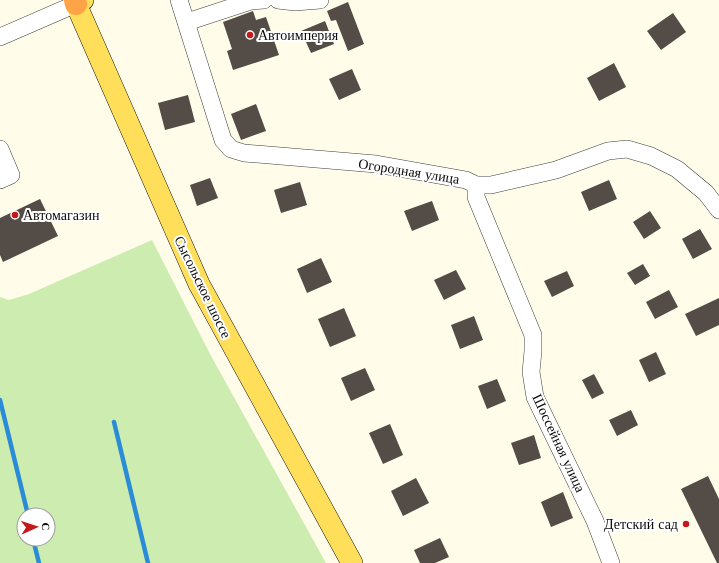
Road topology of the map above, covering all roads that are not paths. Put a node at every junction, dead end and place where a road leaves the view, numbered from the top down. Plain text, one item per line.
1 (179, 0) edge
2 (264, 0) edge
3 (278, 0) edge
4 (320, 0) edge
5 (78, 1) edge
6 (187, 22) junction
7 (0, 37) edge
8 (0, 148) edge
9 (0, 180) edge
10 (476, 185) junction
11 (719, 210) edge
12 (352, 563) edge
13 (611, 563) edge

1 - 6 street, Огородная улица
2 - 6 street
3 - 4 street
5 - 7 street
5 - 12 main road, Сысольское шоссе
6 - 10 street, Огородная улица
8 - 9 street
10 - 11 street, Огородная улица
10 - 13 street, Шоссейная улица

